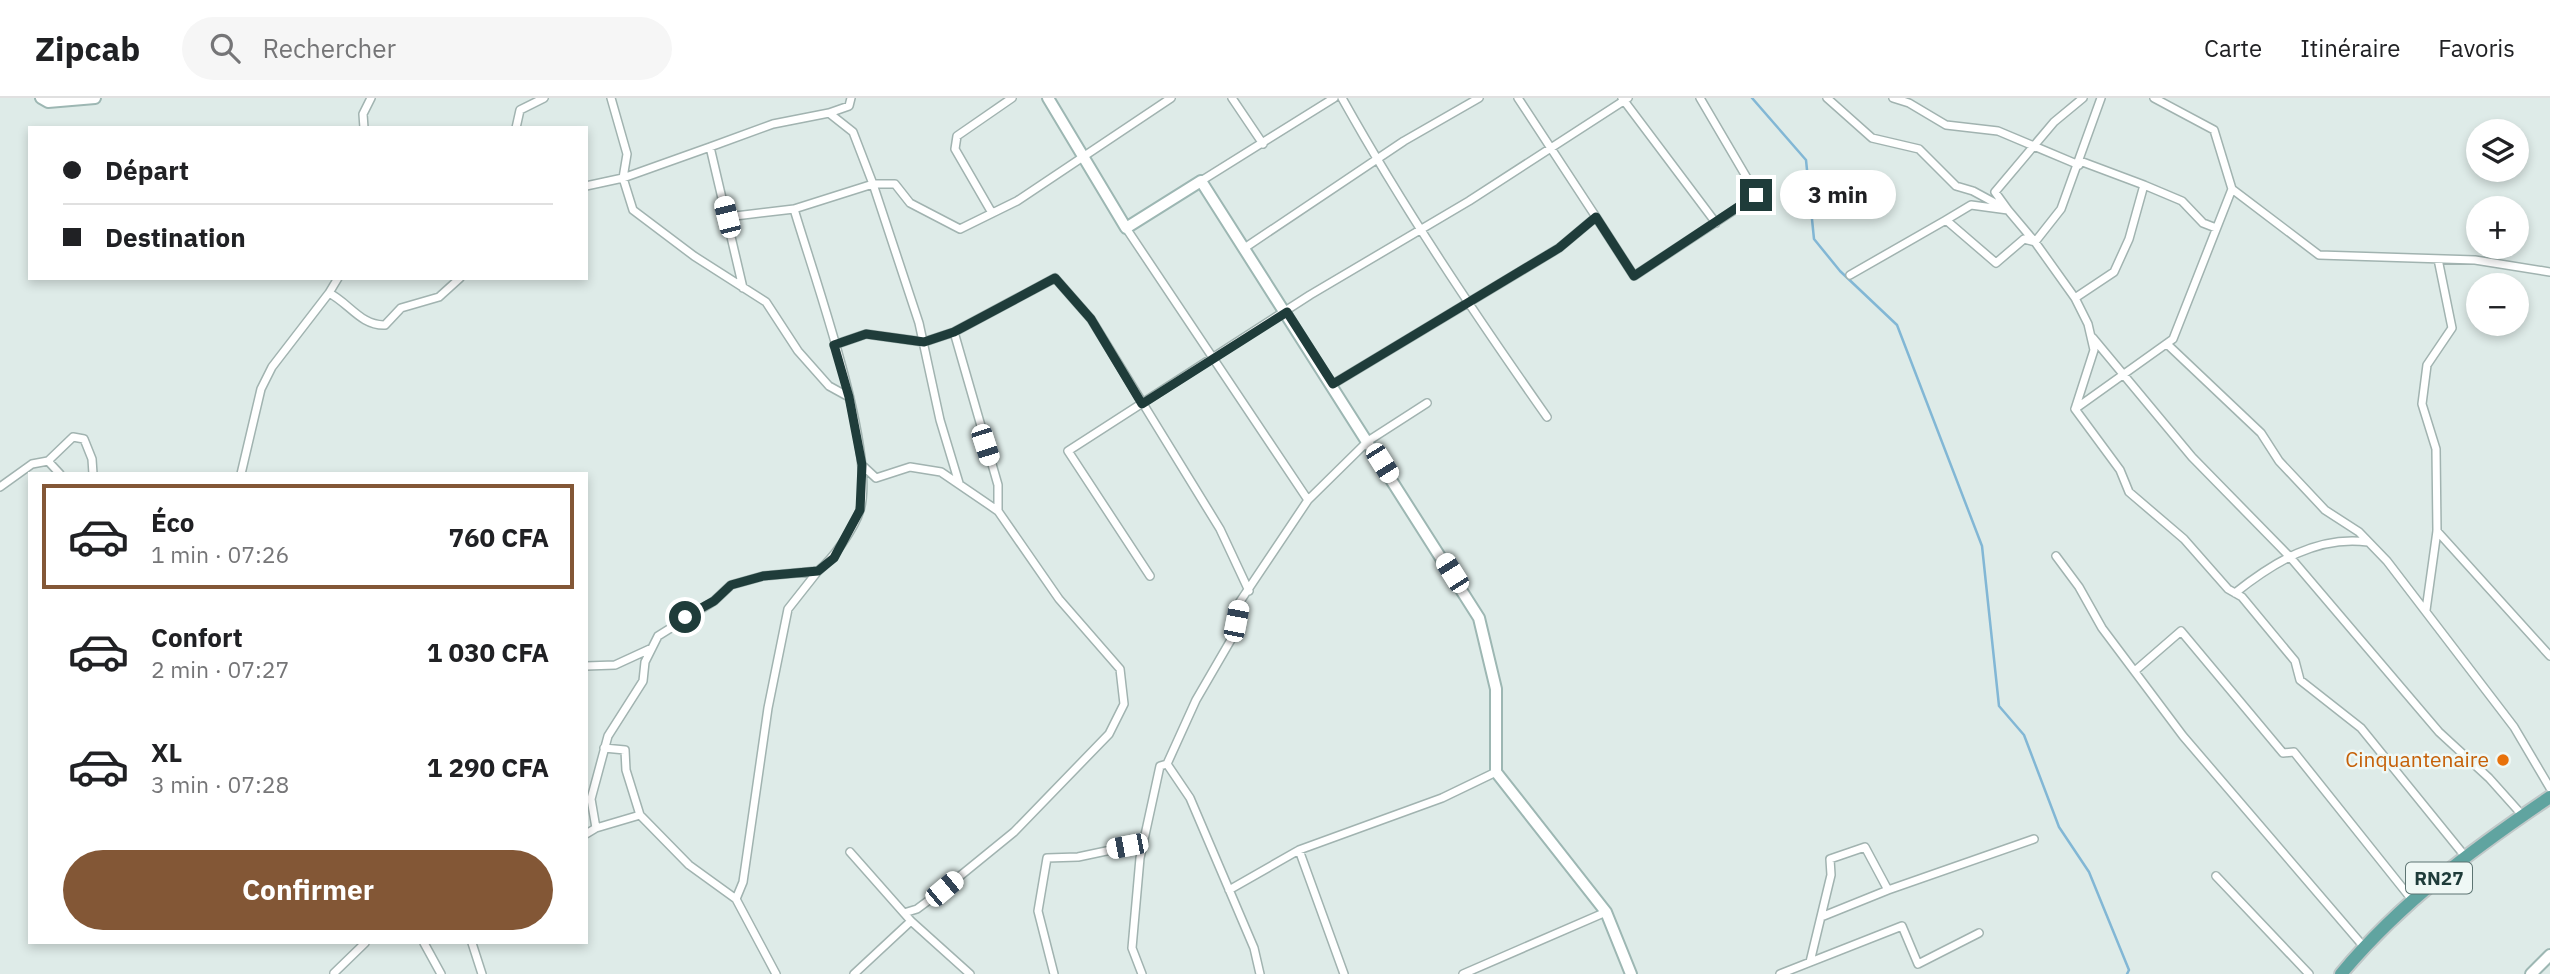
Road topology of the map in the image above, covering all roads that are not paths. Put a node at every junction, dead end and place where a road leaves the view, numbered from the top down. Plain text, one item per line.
1 (41, 98) edge
2 (95, 98) edge
3 (370, 98) edge
4 (544, 98) edge
5 (611, 98) edge
6 (851, 98) edge
7 (1012, 98) edge
8 (1048, 98) edge
9 (1171, 98) edge
10 (1232, 98) edge
11 (1334, 98) edge
12 (1342, 98) edge
13 (1479, 98) edge
14 (1518, 98) edge
15 (1700, 98) edge
16 (1827, 98) edge
17 (1893, 98) edge
18 (2082, 98) edge
19 (2101, 98) edge
20 (2154, 98) edge
21 (1625, 99) edge
22 (829, 113) junction
23 (364, 126) edge
24 (516, 126) edge
25 (1263, 144) junction
26 (1549, 146) junction
27 (710, 148) junction
28 (2032, 148) junction
29 (1082, 155) junction
30 (1377, 160) junction
31 (2080, 163) junction
32 (623, 178) junction
33 (1201, 181) junction
34 (873, 184) junction
35 (2144, 185) junction
36 (588, 186) edge
37 (2232, 189) junction
38 (794, 209) junction
39 (2008, 210) junction
40 (992, 213) junction
41 (727, 217) junction
42 (1596, 217) junction
43 (1946, 220) junction
44 (1716, 223) junction
45 (1126, 228) junction
46 (1419, 228) junction
47 (2216, 228) junction
48 (2035, 242) junction
49 (1246, 247) junction
50 (2438, 259) junction
51 (2550, 272) edge
52 (1850, 275) dead end
53 (337, 280) edge
54 (458, 280) edge
55 (743, 288) junction
56 (329, 293) junction
57 (2075, 298) junction
58 (1466, 302) junction
59 (1287, 312) junction
60 (954, 332) junction
61 (2090, 335) junction
62 (924, 342) junction
63 (2166, 344) junction
64 (834, 345) junction
65 (1211, 359) junction
66 (2124, 376) junction
67 (1333, 384) junction
68 (849, 397) junction
69 (1427, 403) dead end
70 (1142, 404) junction
71 (2075, 409) junction
72 (1547, 417) dead end
73 (1368, 441) junction
74 (48, 461) junction
75 (862, 465) junction
76 (58, 472) edge
77 (93, 472) edge
78 (241, 472) edge
79 (959, 484) junction
80 (0, 487) edge
81 (1308, 500) junction
82 (998, 511) junction
83 (2437, 531) junction
84 (2368, 542) junction
85 (2056, 556) dead end
86 (2290, 557) junction
87 (818, 571) junction
88 (1150, 576) dead end
89 (1249, 591) junction
90 (2235, 593) junction
91 (2426, 610) junction
92 (652, 648) junction
93 (2550, 656) edge
94 (588, 666) edge
95 (2136, 670) junction
96 (604, 748) junction
97 (1167, 764) junction
98 (1496, 772) junction
99 (2550, 788) edge
100 (2550, 797) edge
101 (640, 815) junction
102 (2523, 816) junction
103 (596, 828) junction
104 (588, 833) edge
105 (2034, 839) dead end
106 (1144, 843) junction
107 (1299, 850) junction
108 (850, 852) dead end
109 (2463, 856) junction
110 (2216, 876) dead end
111 (1229, 890) junction
112 (1888, 890) junction
113 (736, 898) junction
114 (2413, 901) junction
115 (1606, 912) junction
116 (904, 913) junction
117 (1821, 917) junction
118 (911, 921) junction
119 (1979, 933) dead end
120 (364, 944) edge
121 (425, 944) edge
122 (472, 944) edge
123 (2364, 947) junction
124 (2550, 955) edge
125 (1810, 962) junction
126 (334, 972) edge
127 (441, 974) edge
128 (482, 974) edge
129 (776, 974) edge
130 (854, 974) edge
131 (970, 974) edge
132 (1054, 974) edge
133 (1142, 974) edge
134 (1260, 974) edge
135 (1344, 974) edge
136 (1463, 974) edge
137 (1631, 974) edge
138 (1780, 974) edge
139 (2309, 974) edge
140 (2341, 974) edge
141 (2531, 974) edge

1 - 2 street
3 - 23 street
4 - 24 street
5 - 32 street
6 - 22 street
7 - 40 street
8 - 29 street
9 - 29 street
10 - 25 street
11 - 25 street
12 - 30 street
13 - 30 street
14 - 26 street
15 - 44 street
16 - 39 street
17 - 28 street
18 - 28 street
19 - 31 street
20 - 37 street
21 - 26 street
21 - 44 street
22 - 27 street
22 - 34 street
25 - 33 street
26 - 42 street
26 - 46 street
27 - 32 street
27 - 41 street
28 - 31 street
28 - 39 street
29 - 40 street
29 - 45 street
30 - 46 street
30 - 49 street
31 - 35 street
31 - 48 street
32 - 36 street
32 - 55 street
33 - 45 street
33 - 49 street
34 - 38 street
34 - 40 street
34 - 62 street
35 - 47 street
35 - 57 street
37 - 47 street
37 - 50 street
38 - 41 street
38 - 64 street
39 - 43 street
39 - 48 street
41 - 55 street
42 - 44 street
42 - 58 street
43 - 48 street
43 - 52 street
45 - 65 street
46 - 58 street
46 - 59 street
47 - 63 street
48 - 57 street
49 - 59 street
50 - 51 street
50 - 83 street
53 - 56 street
54 - 56 street
55 - 68 street
56 - 78 street
57 - 61 street
58 - 67 street
58 - 72 street
59 - 65 street
59 - 67 street
60 - 62 street
60 - 70 street
60 - 82 street
61 - 66 street
61 - 71 street
62 - 64 street
62 - 79 street
63 - 66 street
63 - 84 street
64 - 68 street
65 - 70 street
65 - 81 street
66 - 71 street
66 - 86 street
67 - 73 street
68 - 75 street
69 - 73 street
70 - 88 street
70 - 89 street
71 - 90 street
73 - 81 street
73 - 98 street
74 - 76 street
74 - 77 street
74 - 80 street
75 - 79 street
75 - 87 street
79 - 82 street
81 - 89 street
82 - 116 street
83 - 91 street
83 - 93 street
84 - 86 street
84 - 91 street
85 - 95 street
86 - 90 street
86 - 102 street
87 - 92 street
87 - 113 street
89 - 97 street
90 - 109 street
91 - 99 street
92 - 94 street
92 - 96 street
95 - 114 street
95 - 123 street
96 - 101 street
96 - 103 street
97 - 106 street
97 - 111 street
98 - 107 street
98 - 115 street
100 - 102 main road, RN27
101 - 103 street
101 - 113 street
102 - 109 main road, RN27
103 - 104 street
105 - 112 street
106 - 132 street
106 - 133 street
107 - 111 street
107 - 135 street
108 - 116 street
109 - 114 main road, RN27
110 - 139 street
111 - 134 street
112 - 117 street
112 - 117 street
113 - 129 street
114 - 123 main road, RN27
115 - 136 street
115 - 137 street
116 - 118 street
117 - 125 street
118 - 130 street
118 - 131 street
119 - 125 street
120 - 126 street
121 - 127 street
122 - 128 street
123 - 140 main road, RN27
124 - 141 street
125 - 138 street

